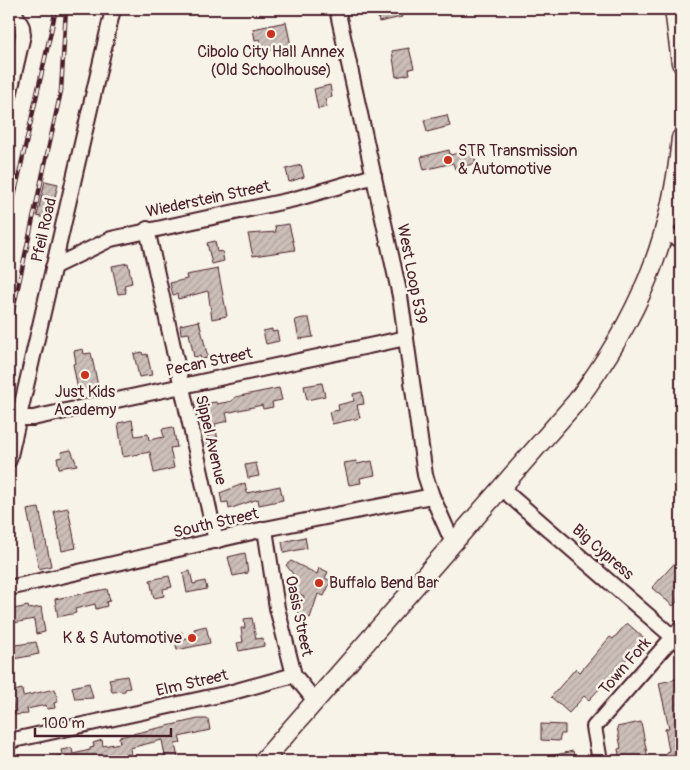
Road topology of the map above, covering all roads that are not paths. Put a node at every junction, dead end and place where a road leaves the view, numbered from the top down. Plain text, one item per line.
1 (113, 9) edge
2 (337, 9) edge
3 (674, 9) edge
4 (13, 15) edge
5 (681, 63) edge
6 (9, 96) edge
7 (681, 138) edge
8 (374, 176) junction
9 (675, 218) edge
10 (147, 229) junction
11 (664, 234) junction
12 (681, 239) edge
13 (53, 267) junction
14 (406, 338) junction
15 (181, 386) junction
16 (18, 418) junction
17 (9, 460) edge
18 (501, 488) junction
19 (432, 496) junction
20 (265, 529) junction
21 (216, 541) junction
22 (453, 543) junction
23 (9, 588) edge
24 (679, 636) edge
25 (294, 675) junction
26 (316, 702) junction
27 (9, 741) edge
28 (263, 761) edge
29 (600, 761) edge

1 - 13 street, Pfeil Road
2 - 8 street, West Loop 539
3 - 5 main road
4 - 6 street
7 - 9 main road
8 - 10 street, Wiederstein Street
8 - 14 street, West Loop 539
9 - 11 main road
10 - 13 street, Wiederstein Street
10 - 15 street, Sippel Avenue
11 - 12 street
11 - 18 main road
13 - 16 street, Pfeil Road
14 - 15 street, Pecan Street
14 - 19 street, West Loop 539
15 - 16 street, Pecan Street
15 - 21 street, Sippel Avenue
16 - 17 street, Pfeil Road
18 - 22 main road
18 - 24 street, Big Cypress
19 - 20 street, South Street
19 - 22 street, West Loop 539
20 - 21 street, South Street
20 - 25 street, Oasis Street
21 - 23 street, South Street
22 - 26 main road
24 - 29 street, Town Fork
25 - 26 street, Oasis Street
25 - 27 street, Elm Street
26 - 28 main road

